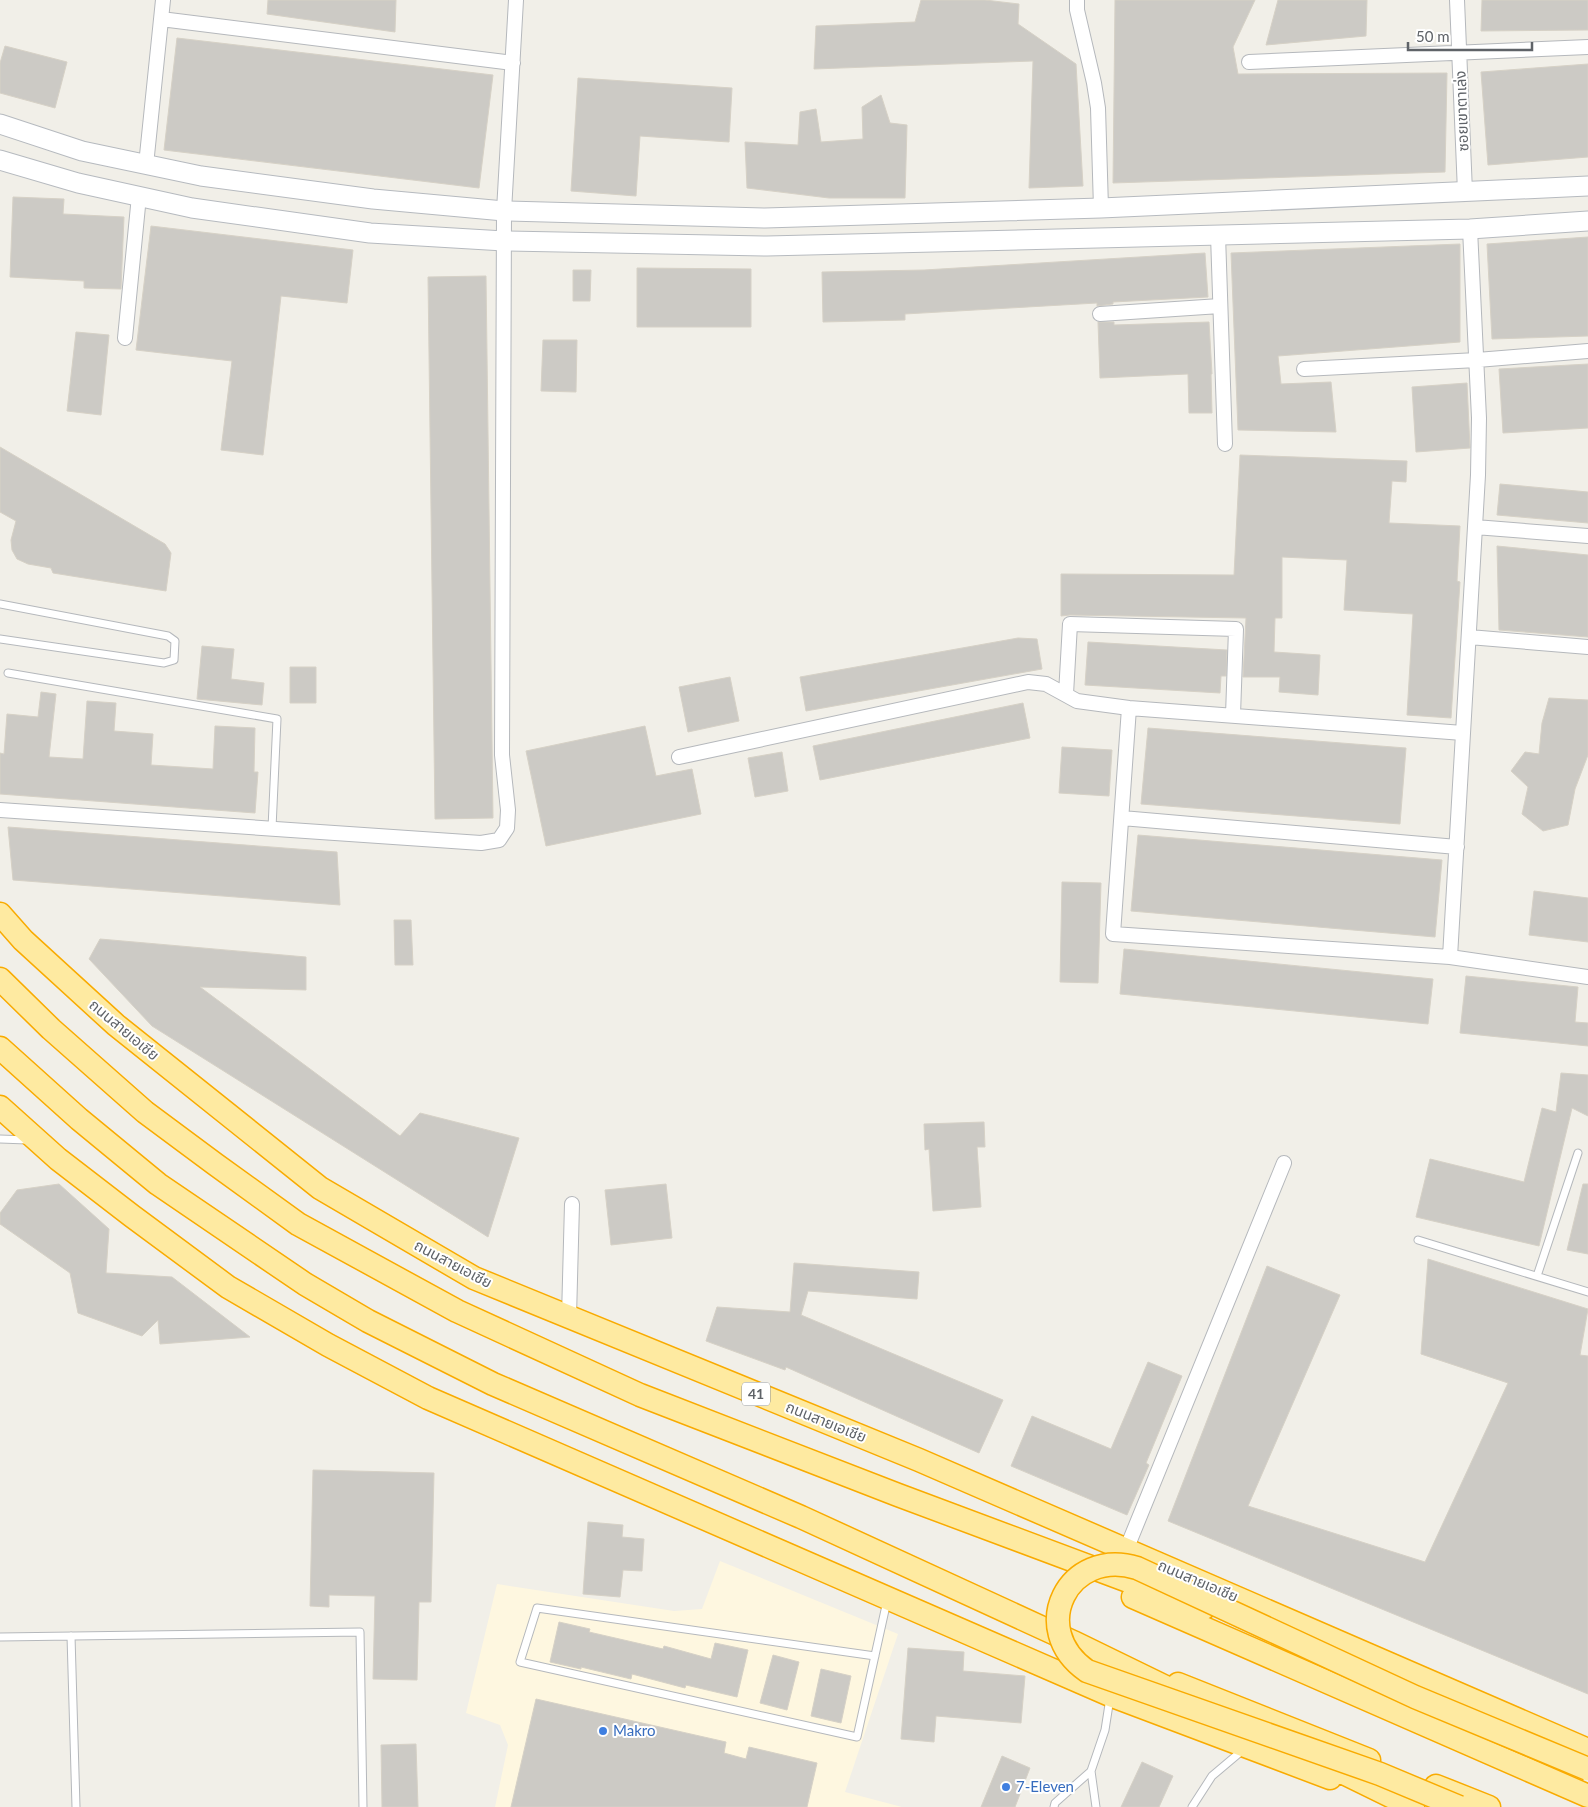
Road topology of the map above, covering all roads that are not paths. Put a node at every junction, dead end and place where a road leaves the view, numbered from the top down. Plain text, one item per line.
1 (163, 0) edge
2 (516, 0) edge
3 (1077, 0) edge
4 (1457, 0) edge
5 (161, 19) junction
6 (1588, 46) edge
7 (1459, 53) junction
8 (1249, 62) dead end
9 (512, 63) junction
10 (0, 124) edge
11 (0, 160) edge
12 (146, 164) junction
13 (1588, 186) edge
14 (1465, 192) junction
15 (139, 196) junction
16 (1101, 208) junction
17 (504, 211) junction
18 (1588, 221) edge
19 (1470, 229) junction
20 (1218, 235) junction
21 (504, 241) junction
22 (1220, 306) junction
23 (1100, 314) dead end
24 (125, 338) dead end
25 (1588, 351) edge
26 (1476, 360) junction
27 (1304, 369) dead end
28 (1225, 444) dead end
29 (1475, 527) junction
30 (1588, 536) edge
31 (0, 604) edge
32 (1469, 636) junction
33 (0, 639) edge
34 (1588, 647) edge
35 (8, 673) dead end
36 (1066, 694) junction
37 (1129, 708) junction
38 (1234, 716) junction
39 (1463, 733) junction
40 (679, 757) dead end
41 (0, 810) edge
42 (1122, 818) junction
43 (272, 828) junction
44 (1457, 847) junction
45 (0, 914) edge
46 (1450, 957) junction
47 (1588, 977) edge
48 (0, 979) edge
49 (0, 1048) edge
50 (0, 1107) edge
51 (0, 1139) edge
52 (38, 1140) junction
53 (1578, 1153) dead end
54 (1284, 1163) dead end
55 (572, 1204) dead end
56 (1418, 1240) dead end
57 (1537, 1276) junction
58 (1588, 1292) edge
59 (569, 1317) junction
60 (898, 1495) junction
61 (1126, 1550) junction
62 (888, 1598) junction
63 (71, 1636) junction
64 (0, 1637) edge
65 (1073, 1642) junction
66 (876, 1656) junction
67 (1110, 1695) junction
68 (1246, 1747) junction
69 (1588, 1751) edge
70 (1588, 1770) edge
71 (1091, 1771) junction
72 (1588, 1796) edge
73 (76, 1807) edge
74 (363, 1807) edge
75 (1054, 1807) edge
76 (1096, 1807) edge
77 (1192, 1807) edge
78 (1412, 1807) edge
79 (1459, 1807) edge
80 (1489, 1807) edge

1 - 5 street
2 - 9 street
3 - 16 street
4 - 7 street, ซอยเขาตาเล่ง
5 - 9 street
5 - 12 street
6 - 7 street
7 - 8 street
7 - 14 street, ซอยเขาตาเล่ง
9 - 17 street
10 - 12 main road
11 - 15 main road
12 - 17 main road
13 - 14 main road
14 - 16 main road
15 - 21 main road
15 - 24 street
16 - 17 main road
17 - 21 street
18 - 19 main road
19 - 20 main road
19 - 26 street
20 - 21 main road
20 - 22 street
21 - 43 street
22 - 23 street
22 - 28 street
25 - 26 street
26 - 27 street
26 - 29 street
29 - 30 street
29 - 32 street
31 - 33 lane
32 - 34 street
32 - 39 street
35 - 43 lane
36 - 37 street
36 - 38 street
36 - 40 street
37 - 38 street
37 - 42 street
38 - 39 street
39 - 44 street
41 - 43 street
42 - 44 street
42 - 46 street
44 - 46 street
45 - 59 highway, ถนนสายเอเชีย / 41
46 - 47 street
48 - 60 highway, ถนนสายเอเชีย / 41
49 - 65 highway
50 - 52 highway
51 - 52 lane
52 - 62 highway
53 - 57 lane
54 - 61 street
55 - 59 street
56 - 57 lane
57 - 58 lane
59 - 61 highway, ถนนสายเอเชีย / 41
60 - 69 highway, ถนนสายเอเชีย / 41
60 - 72 highway
61 - 69 highway, ถนนสายเอเชีย / 41
62 - 66 lane
62 - 67 highway
63 - 64 lane
63 - 73 lane
63 - 74 lane
65 - 78 highway
65 - 80 highway
66 - 66 lane
67 - 68 highway
67 - 71 lane
68 - 77 lane
68 - 78 highway
70 - 79 highway, bridge
71 - 75 lane
71 - 76 lane

